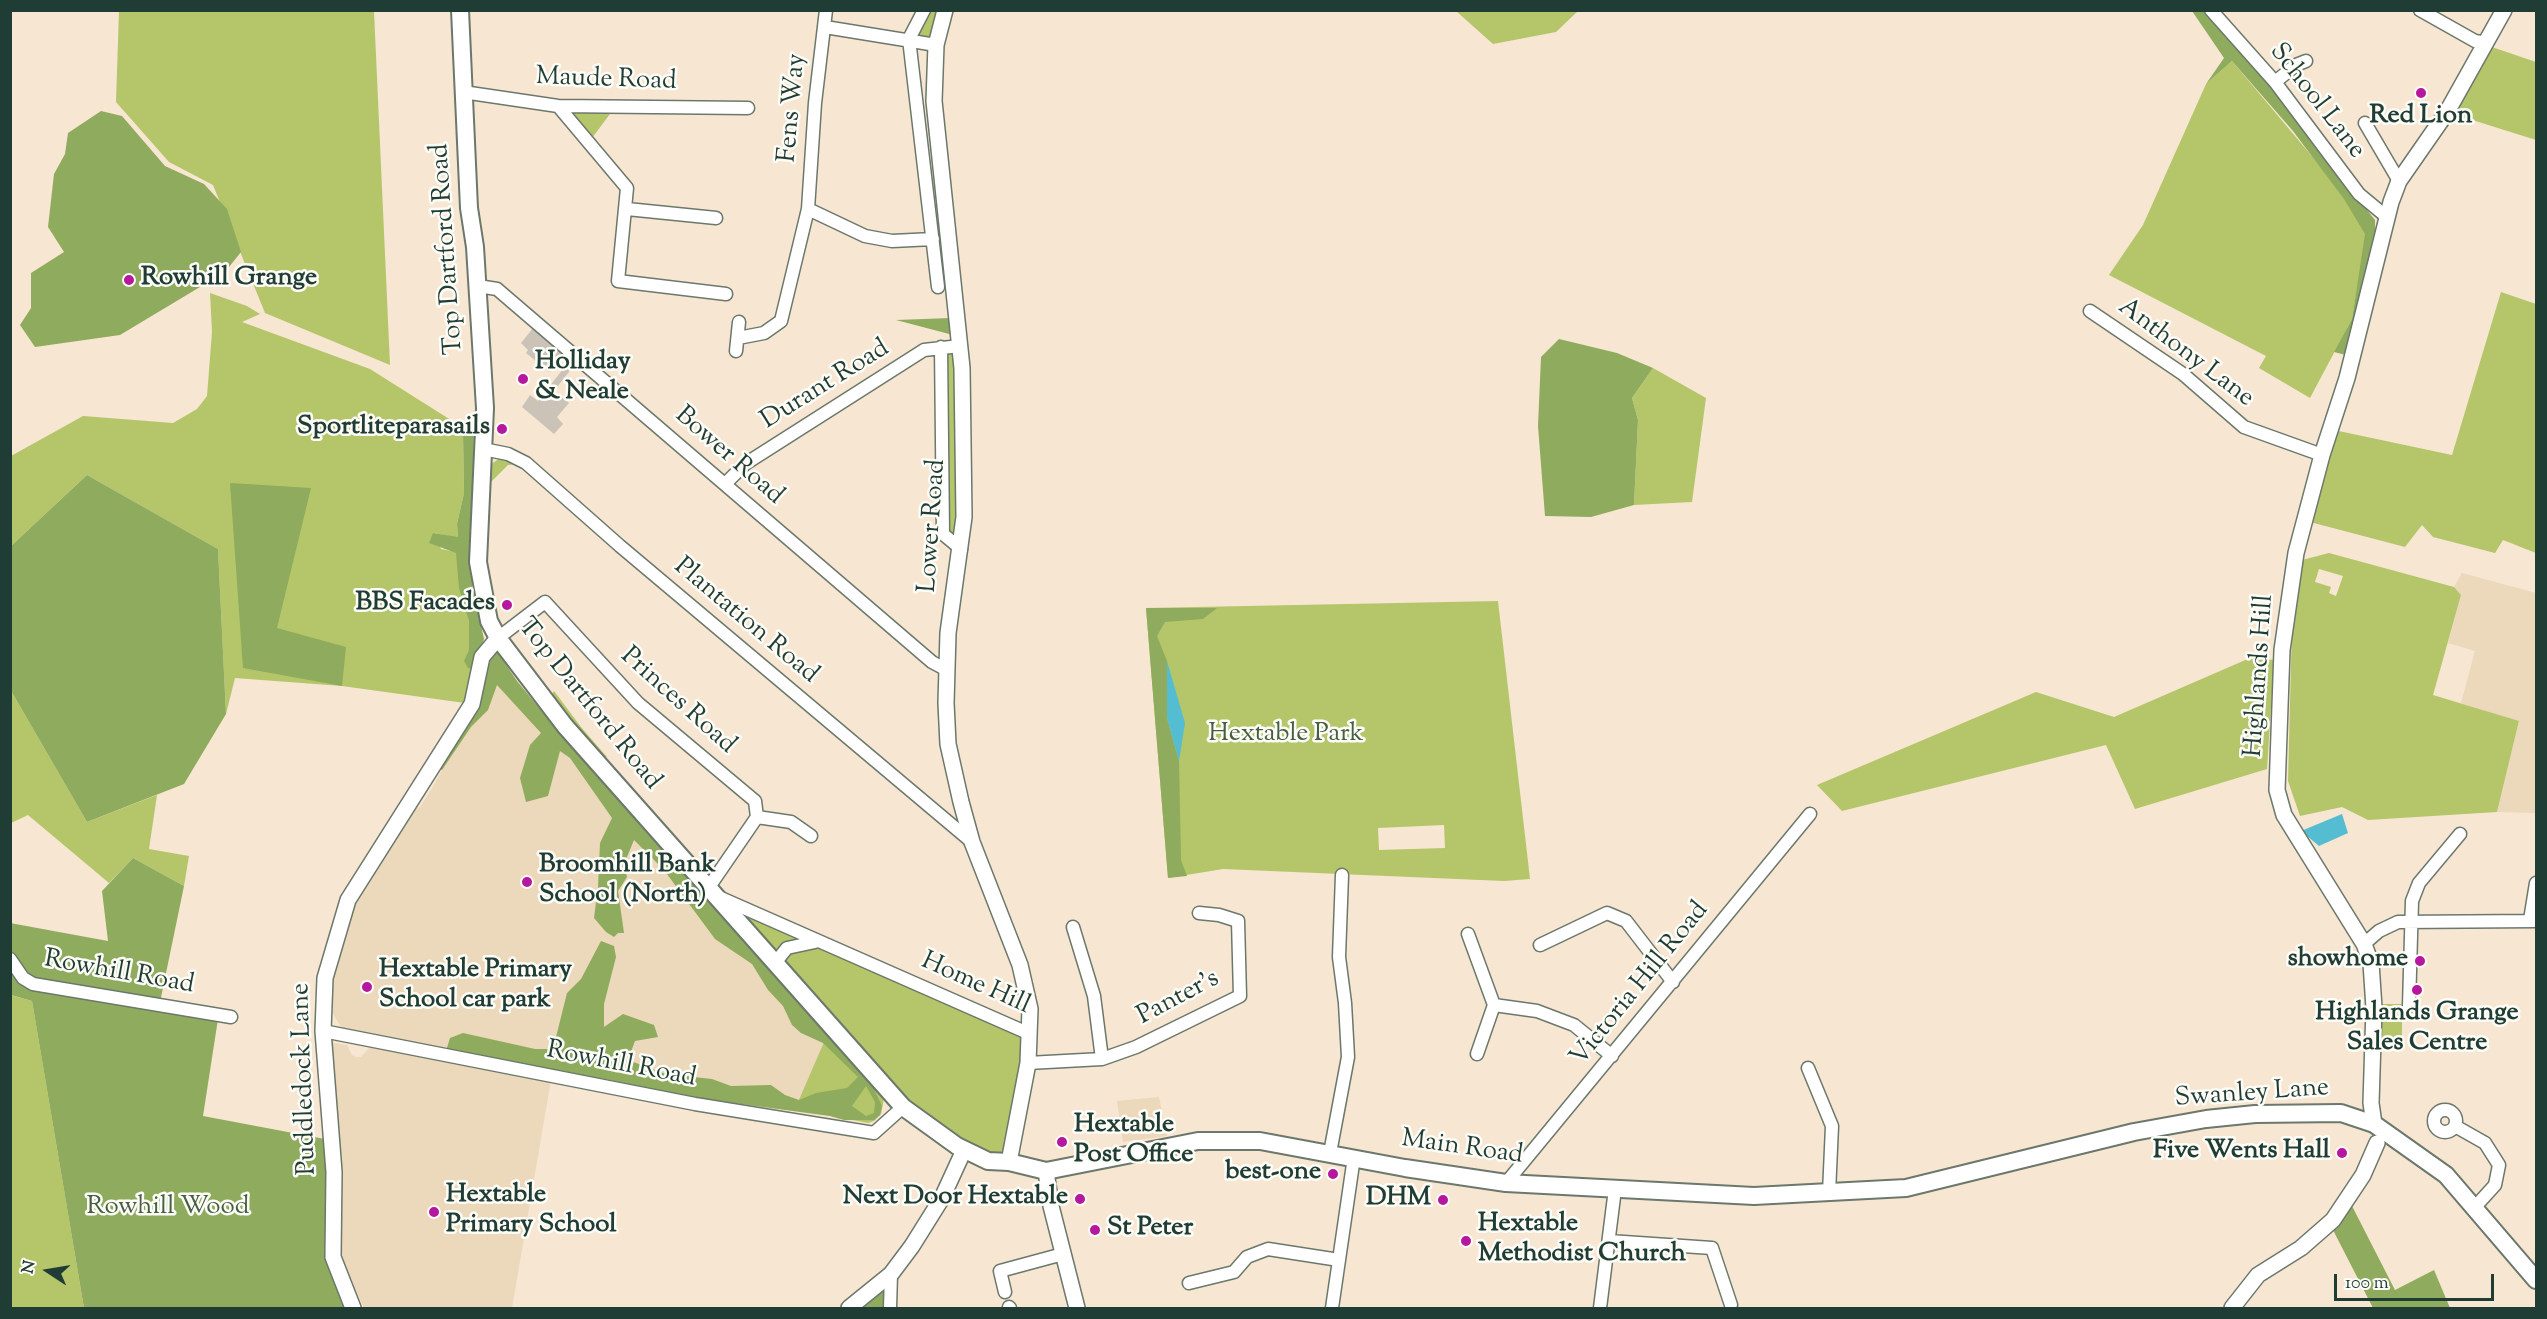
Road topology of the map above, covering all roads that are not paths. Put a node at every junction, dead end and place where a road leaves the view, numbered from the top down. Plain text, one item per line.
1 (460, 10) edge
2 (826, 10) edge
3 (924, 10) edge
4 (945, 10) edge
5 (2211, 10) edge
6 (2420, 10) edge
7 (2504, 10) edge
8 (825, 27) junction
9 (909, 39) junction
10 (2487, 43) junction
11 (936, 45) junction
12 (2306, 61) dead end
13 (2275, 82) junction
14 (463, 92) junction
15 (558, 106) junction
16 (748, 108) dead end
17 (2365, 123) dead end
18 (2399, 181) junction
19 (627, 209) junction
20 (808, 209) junction
21 (716, 218) dead end
22 (2388, 218) junction
23 (933, 239) junction
24 (478, 286) junction
25 (938, 287) dead end
26 (726, 294) dead end
27 (2090, 311) dead end
28 (740, 322) dead end
29 (960, 346) junction
30 (941, 347) junction
31 (483, 449) junction
32 (2322, 455) junction
33 (725, 484) junction
34 (961, 549) junction
35 (498, 638) junction
36 (945, 669) junction
37 (1810, 814) dead end
38 (757, 817) junction
39 (2460, 834) dead end
40 (811, 836) dead end
41 (972, 842) junction
42 (1342, 875) dead end
43 (2536, 883) edge
44 (713, 892) junction
45 (1199, 914) dead end
46 (2412, 920) junction
47 (2533, 921) edge
48 (1073, 927) dead end
49 (1468, 934) dead end
50 (815, 942) junction
51 (2364, 944) junction
52 (1540, 945) dead end
53 (10, 959) edge
54 (775, 963) junction
55 (1673, 982) junction
56 (1494, 1005) junction
57 (2409, 1006) dead end
58 (231, 1017) dead end
59 (323, 1031) junction
60 (1030, 1034) junction
61 (1477, 1054) dead end
62 (1612, 1056) junction
63 (1102, 1059) junction
64 (1028, 1063) junction
65 (1808, 1068) dead end
66 (903, 1107) junction
67 (2374, 1124) junction
68 (2455, 1126) dead end
69 (2377, 1143) joint
70 (964, 1150) junction
71 (1330, 1153) junction
72 (1354, 1158) junction
73 (1009, 1162) junction
74 (1046, 1171) junction
75 (1506, 1183) junction
76 (1913, 1187) joint
77 (1615, 1189) junction
78 (1829, 1193) junction
79 (2475, 1207) junction
80 (1609, 1241) junction
81 (1063, 1254) junction
82 (1339, 1260) junction
83 (891, 1274) junction
84 (2536, 1280) edge
85 (1189, 1283) dead end
86 (1005, 1292) dead end
87 (1731, 1305) dead end
88 (353, 1308) edge
89 (849, 1308) edge
90 (890, 1308) edge
91 (1077, 1308) edge
92 (1332, 1308) edge
93 (1600, 1308) edge
94 (2232, 1308) edge

1 - 14 main road, Top Dartford Road
2 - 8 street, Fens Way
3 - 9 street
4 - 11 street, Lower Road
5 - 13 street, School Lane
6 - 10 street
7 - 10 street, Highlands Hill
8 - 9 street
8 - 20 street, Fens Way
9 - 11 street
9 - 23 street
10 - 18 street, Highlands Hill
11 - 29 street, Lower Road
12 - 13 street
13 - 22 street, School Lane
14 - 15 street, Maude Road
14 - 24 main road, Top Dartford Road
15 - 16 street, Maude Road
15 - 19 street
17 - 18 street
18 - 22 street, Highlands Hill
19 - 21 street
19 - 26 street
20 - 23 street
20 - 28 street, Fens Way
22 - 32 street, Highlands Hill
23 - 25 street
24 - 31 main road, Top Dartford Road
24 - 33 street, Bower Road
27 - 32 street, Anthony Lane
29 - 30 street, Durant Road
29 - 34 street, Lower Road
30 - 33 street, Durant Road
30 - 34 street
31 - 35 main road, Top Dartford Road
31 - 41 street, Plantation Road
32 - 51 street, Highlands Hill
33 - 36 street, Bower Road
34 - 36 street, Lower Road
35 - 38 street, Princes Road
35 - 44 main road, Top Dartford Road
35 - 59 street, Puddledock Lane
36 - 41 street, Lower Road
37 - 55 street, Victoria Hill Road
38 - 40 street
38 - 44 street
39 - 46 street
41 - 60 street, Lower Road
42 - 71 street
43 - 47 street
44 - 50 street, Home Hill
44 - 54 main road, Top Dartford Road
45 - 63 street, Panter's
46 - 47 street
46 - 51 street
46 - 57 street
48 - 63 street, Panter's
49 - 56 street
50 - 54 street
50 - 60 street, Home Hill
51 - 67 street, Highlands Hill
52 - 55 street
53 - 58 street, Rowhill Road
54 - 66 main road, Top Dartford Road
55 - 62 street, Victoria Hill Road
56 - 61 street
56 - 62 street
59 - 66 street, Rowhill Road
59 - 88 street, Puddledock Lane
60 - 64 street, Home Hill
62 - 75 street, Victoria Hill Road
63 - 64 street, Panter's
64 - 73 street, Home Hill
65 - 78 street
66 - 70 main road, Top Dartford Road
67 - 69 street
67 - 76 main road, Swanley Lane
67 - 79 main road, Swanley Lane
68 - 79 street
69 - 94 street
70 - 73 main road, Top Dartford Road
70 - 83 street
71 - 72 main road, Main Road
71 - 74 main road, Main Road
72 - 75 main road, Main Road
72 - 82 street
73 - 74 main road, Main Road
74 - 81 street
75 - 77 main road, Main Road
76 - 78 main road, Main Road
77 - 78 main road, Main Road
77 - 80 street
79 - 84 main road, Swanley Lane
80 - 87 street
80 - 93 street
81 - 86 street
81 - 91 street
82 - 85 street
82 - 92 street
83 - 89 street
83 - 90 street

